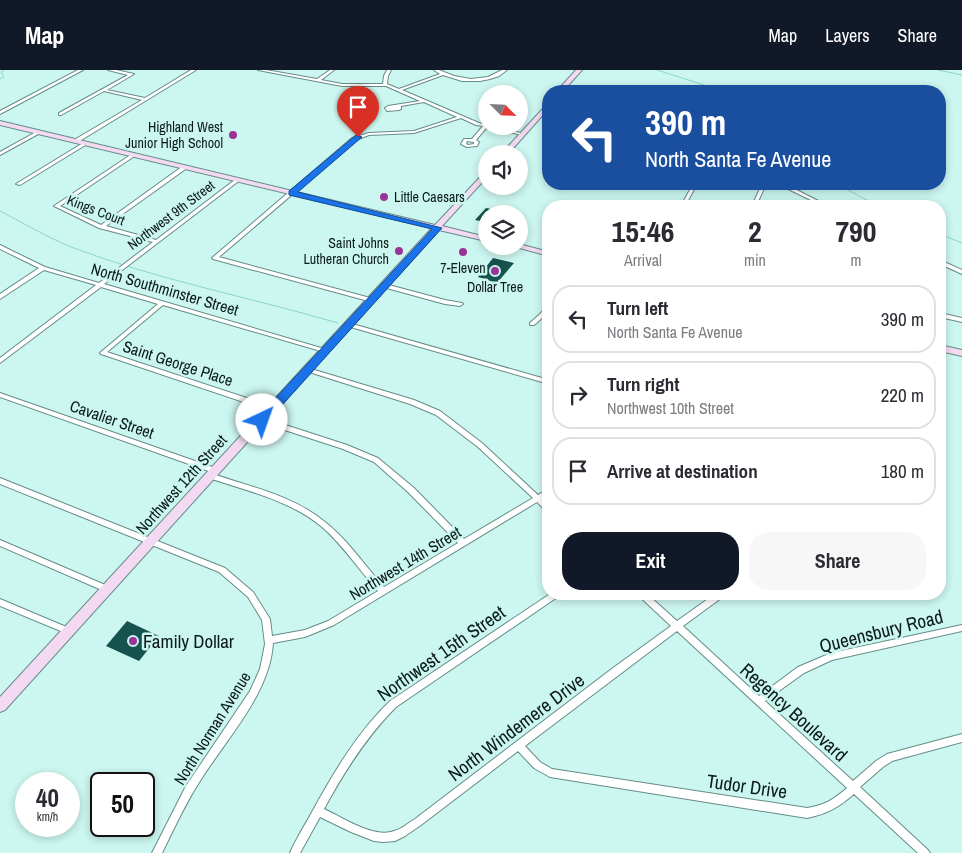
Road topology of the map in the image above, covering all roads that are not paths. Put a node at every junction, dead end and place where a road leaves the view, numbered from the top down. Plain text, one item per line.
1 (81, 70) edge
2 (110, 70) edge
3 (194, 70) edge
4 (260, 70) edge
5 (332, 70) edge
6 (389, 70) edge
7 (436, 70) edge
8 (505, 70) edge
9 (579, 70) edge
10 (443, 74) junction
11 (317, 81) junction
12 (384, 84) junction
13 (565, 85) edge
14 (103, 90) junction
15 (399, 90) junction
16 (145, 100) junction
17 (424, 101) junction
18 (399, 107) dead end
19 (542, 112) edge
20 (0, 113) edge
21 (60, 114) dead end
22 (461, 117) junction
23 (0, 123) edge
24 (478, 123) edge
25 (528, 127) edge
26 (38, 132) junction
27 (478, 135) edge
28 (521, 135) edge
29 (473, 140) dead end
30 (76, 141) junction
31 (85, 144) junction
32 (512, 145) edge
33 (0, 154) edge
34 (134, 155) junction
35 (185, 167) junction
36 (238, 180) junction
37 (478, 183) edge
38 (18, 184) dead end
39 (794, 190) edge
40 (292, 193) junction
41 (814, 200) edge
42 (101, 227) junction
43 (438, 228) junction
44 (478, 237) edge
45 (157, 242) junction
46 (0, 247) edge
47 (528, 249) edge
48 (542, 252) edge
49 (946, 265) edge
50 (42, 268) junction
51 (962, 272) edge
52 (101, 284) junction
53 (385, 286) junction
54 (0, 297) edge
55 (372, 300) junction
56 (162, 303) junction
57 (460, 304) dead end
58 (542, 315) edge
59 (946, 316) edge
60 (962, 320) edge
61 (532, 324) dead end
62 (348, 325) junction
63 (946, 349) edge
64 (326, 351) junction
65 (962, 353) edge
66 (0, 361) edge
67 (308, 370) junction
68 (542, 380) edge
69 (0, 395) edge
70 (272, 408) junction
71 (262, 420) junction
72 (213, 473) junction
73 (0, 481) edge
74 (542, 496) edge
75 (538, 499) junction
76 (542, 503) edge
77 (151, 541) junction
78 (0, 543) edge
79 (463, 544) junction
80 (107, 589) junction
81 (384, 592) junction
82 (547, 600) edge
83 (649, 600) edge
84 (713, 600) edge
85 (0, 602) edge
86 (677, 626) junction
87 (962, 628) edge
88 (68, 632) junction
89 (269, 640) junction
90 (759, 701) junction
91 (0, 706) edge
92 (962, 738) edge
93 (519, 745) junction
94 (853, 787) junction
95 (319, 812) junction
96 (157, 853) edge
97 (295, 853) edge
98 (925, 853) edge

1 - 20 street
2 - 14 street
3 - 16 street
4 - 11 street
5 - 11 street
6 - 12 street
7 - 10 street
8 - 10 street
9 - 13 main road
10 - 15 street
11 - 12 street
12 - 15 street
14 - 16 street
14 - 21 street
15 - 17 street
16 - 30 street
17 - 18 street
17 - 22 street
19 - 25 main road
22 - 24 street
22 - 40 street
23 - 26 main road
26 - 30 main road
26 - 33 street
27 - 29 street
28 - 32 main road
30 - 31 main road
31 - 34 main road
31 - 38 street
34 - 35 main road
34 - 42 street, Kings Court
35 - 36 main road
35 - 42 street
36 - 40 main road
36 - 45 street, Northwest 9th Street
37 - 43 main road, Northwest 12th Street
39 - 41 street
40 - 43 main road
40 - 55 street
42 - 45 street, Kings Court
43 - 44 main road
43 - 53 main road, Northwest 12th Street
45 - 52 street, Northwest 9th Street
46 - 50 street, North Southminster Street
47 - 48 main road
49 - 51 street
50 - 52 street, North Southminster Street
50 - 54 street
52 - 56 street, North Southminster Street
52 - 66 street, Northwest 9th Street
53 - 55 main road, Northwest 12th Street
53 - 57 street
55 - 62 main road, Northwest 12th Street
56 - 64 street, North Southminster Street
56 - 70 street, Saint George Place
58 - 61 street
59 - 60 street
62 - 64 main road, Northwest 12th Street
62 - 68 street
63 - 65 main road
64 - 67 main road, Northwest 12th Street
67 - 70 main road, Northwest 12th Street
67 - 75 street
69 - 72 street, Cavalier Street
70 - 71 main road, Northwest 12th Street
71 - 72 main road, Northwest 12th Street
71 - 79 street
72 - 77 main road, Northwest 12th Street
72 - 81 street, Cavalier Street
73 - 77 street, North Norman Avenue
74 - 75 street, Northwest 14th Street
75 - 76 street
75 - 79 street, Northwest 14th Street
77 - 80 main road, Northwest 12th Street
77 - 89 street, North Norman Avenue
78 - 80 street
79 - 81 street, Northwest 14th Street
80 - 88 main road, Northwest 12th Street
81 - 89 street, Northwest 14th Street
82 - 95 street, Northwest 15th Street
83 - 86 street, Regency Boulevard
84 - 86 street, North Windemere Drive
85 - 88 street
86 - 90 street, Regency Boulevard
86 - 93 street, North Windemere Drive
87 - 90 street, Queensbury Road
88 - 91 main road, Northwest 12th Street
89 - 96 street, North Norman Avenue
90 - 94 street, Regency Boulevard
92 - 94 street, Tudor Drive
93 - 94 street, Tudor Drive
93 - 95 street, North Windemere Drive
94 - 98 street, Regency Boulevard
95 - 97 street, Northwest 15th Street

